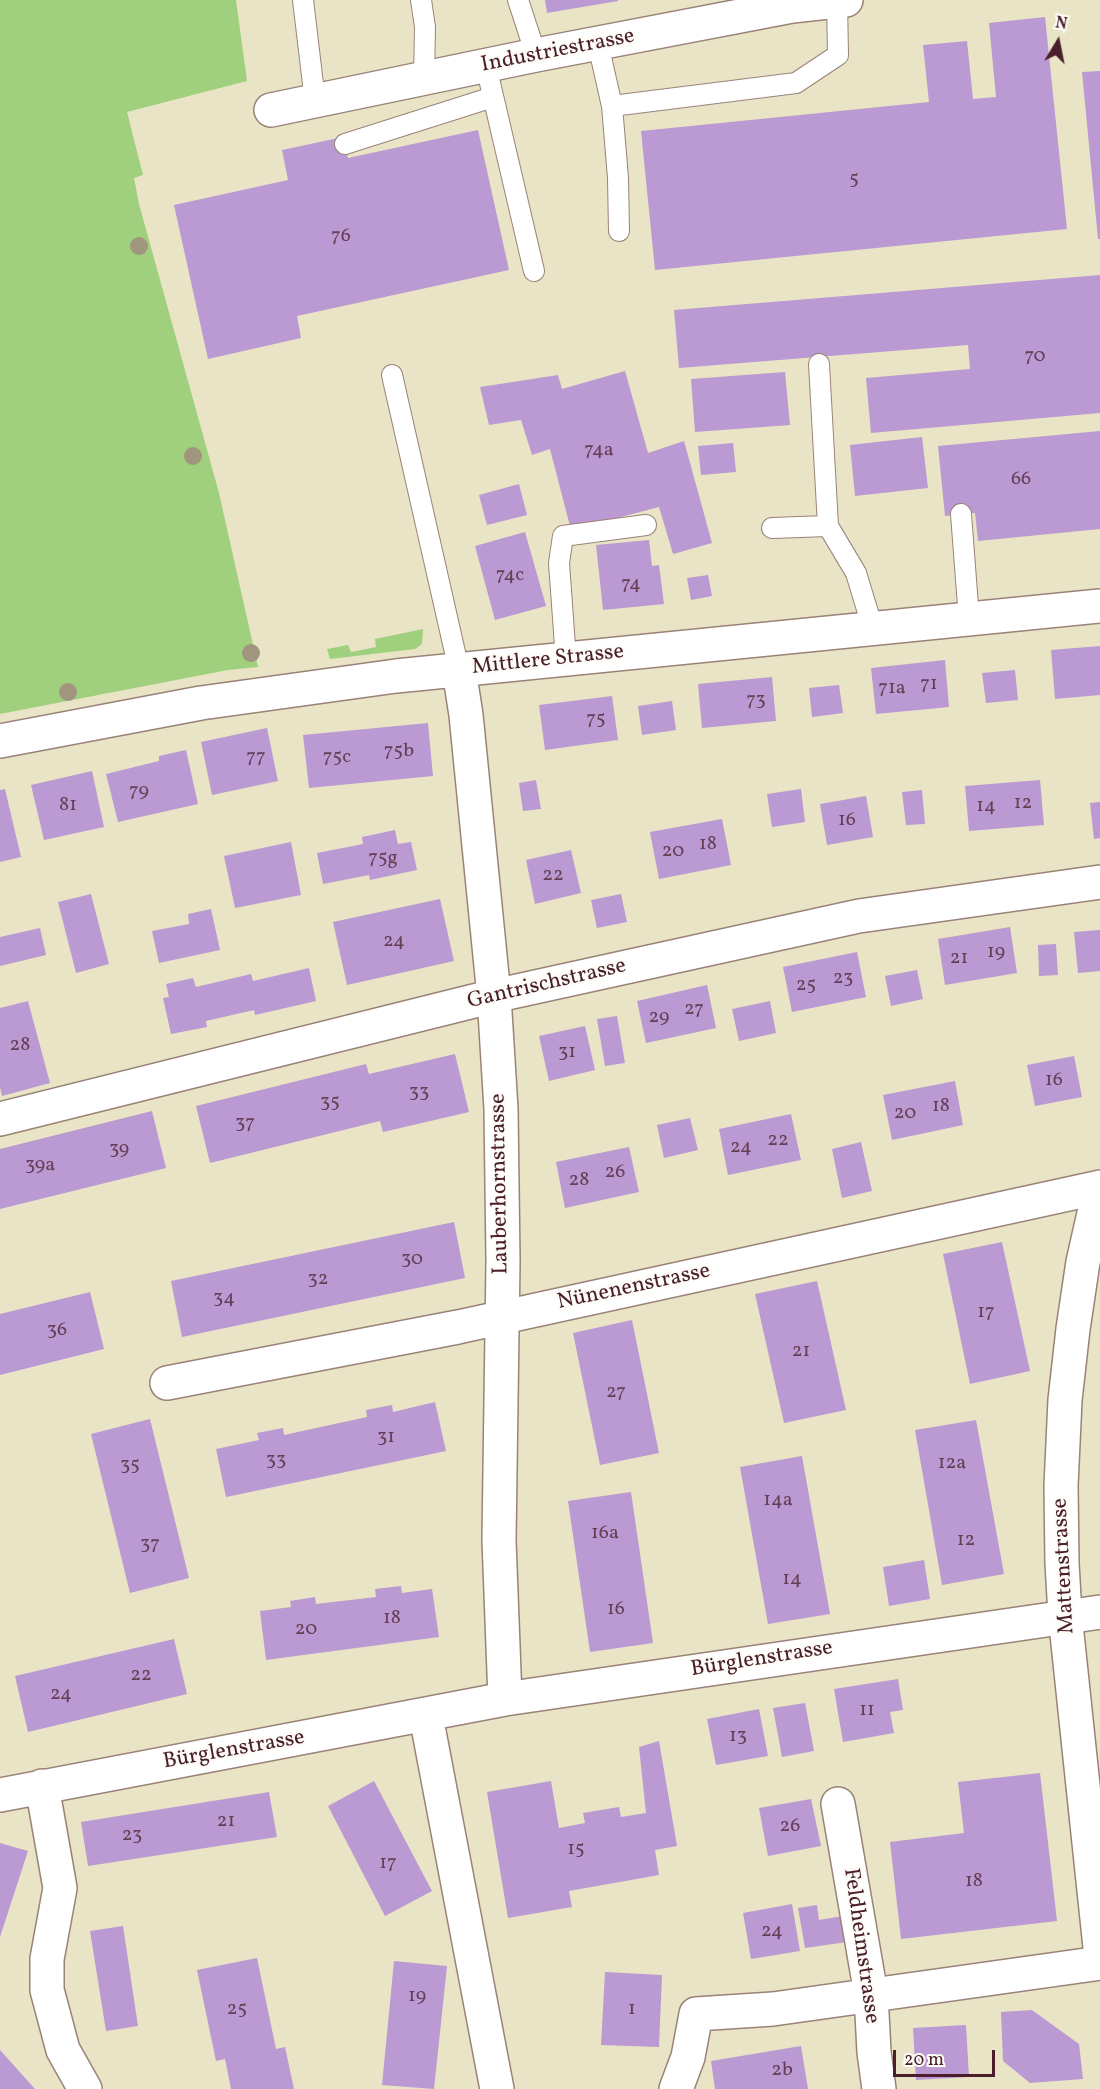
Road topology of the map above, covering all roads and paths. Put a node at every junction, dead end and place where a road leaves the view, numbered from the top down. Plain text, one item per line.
1 (303, 0) edge
2 (421, 0) edge
3 (518, 0) edge
4 (842, 0) edge
5 (598, 44) junction
6 (536, 55) junction
7 (486, 66) junction
8 (424, 78) junction
9 (494, 97) junction
10 (315, 101) junction
11 (612, 106) junction
12 (271, 110) dead end
13 (345, 144) dead end
14 (619, 231) dead end
15 (534, 271) dead end
16 (819, 364) dead end
17 (392, 375) dead end
18 (961, 514) dead end
19 (646, 525) dead end
20 (828, 526) junction
21 (772, 528) dead end
22 (1100, 606) edge
23 (969, 619) junction
24 (873, 629) junction
25 (566, 660) junction
26 (459, 670) junction
27 (0, 741) edge
28 (1100, 882) edge
29 (495, 996) junction
30 (0, 1119) edge
31 (1100, 1187) edge
32 (502, 1316) junction
33 (167, 1383) dead end
34 (1100, 1612) edge
35 (1065, 1615) junction
36 (505, 1700) junction
37 (426, 1716) junction
38 (42, 1786) junction
39 (0, 1795) edge
40 (838, 1804) dead end
41 (1100, 1947) edge
42 (1100, 1963) edge
43 (871, 1994) junction
44 (85, 2089) edge
45 (497, 2089) edge
46 (676, 2089) edge
47 (879, 2089) edge

1 - 10 lane
2 - 8 lane
3 - 6 lane
4 - 5 street, Industriestrasse
4 - 11 lane
5 - 6 street, Industriestrasse
5 - 11 lane
6 - 7 street, Industriestrasse
7 - 8 street, Industriestrasse
7 - 9 lane
8 - 10 street, Industriestrasse
9 - 13 lane
9 - 15 lane
10 - 12 street, Industriestrasse
11 - 14 lane
16 - 20 lane
17 - 26 lane
18 - 23 lane
19 - 25 lane
20 - 21 lane
20 - 24 lane
22 - 23 street, Mittlere Strasse
23 - 24 street, Mittlere Strasse
24 - 25 street, Mittlere Strasse
25 - 26 street, Mittlere Strasse
26 - 27 street, Mittlere Strasse
26 - 29 street, Lauberhornstrasse
28 - 29 street, Gantrischstrasse
29 - 30 street, Gantrischstrasse
29 - 32 street, Lauberhornstrasse
31 - 32 street, Nünenenstrasse
31 - 35 street, Mattenstrasse
32 - 33 street, Nünenenstrasse
32 - 36 street, Lauberhornstrasse
34 - 35 street, Bürglenstrasse
35 - 36 street, Bürglenstrasse
35 - 41 street, Mattenstrasse
36 - 37 street, Bürglenstrasse
37 - 38 street, Bürglenstrasse
37 - 45 street
38 - 39 street, Bürglenstrasse
38 - 44 street
40 - 43 street, Feldheimstrasse
42 - 43 street
43 - 46 street
43 - 47 street, Feldheimstrasse

